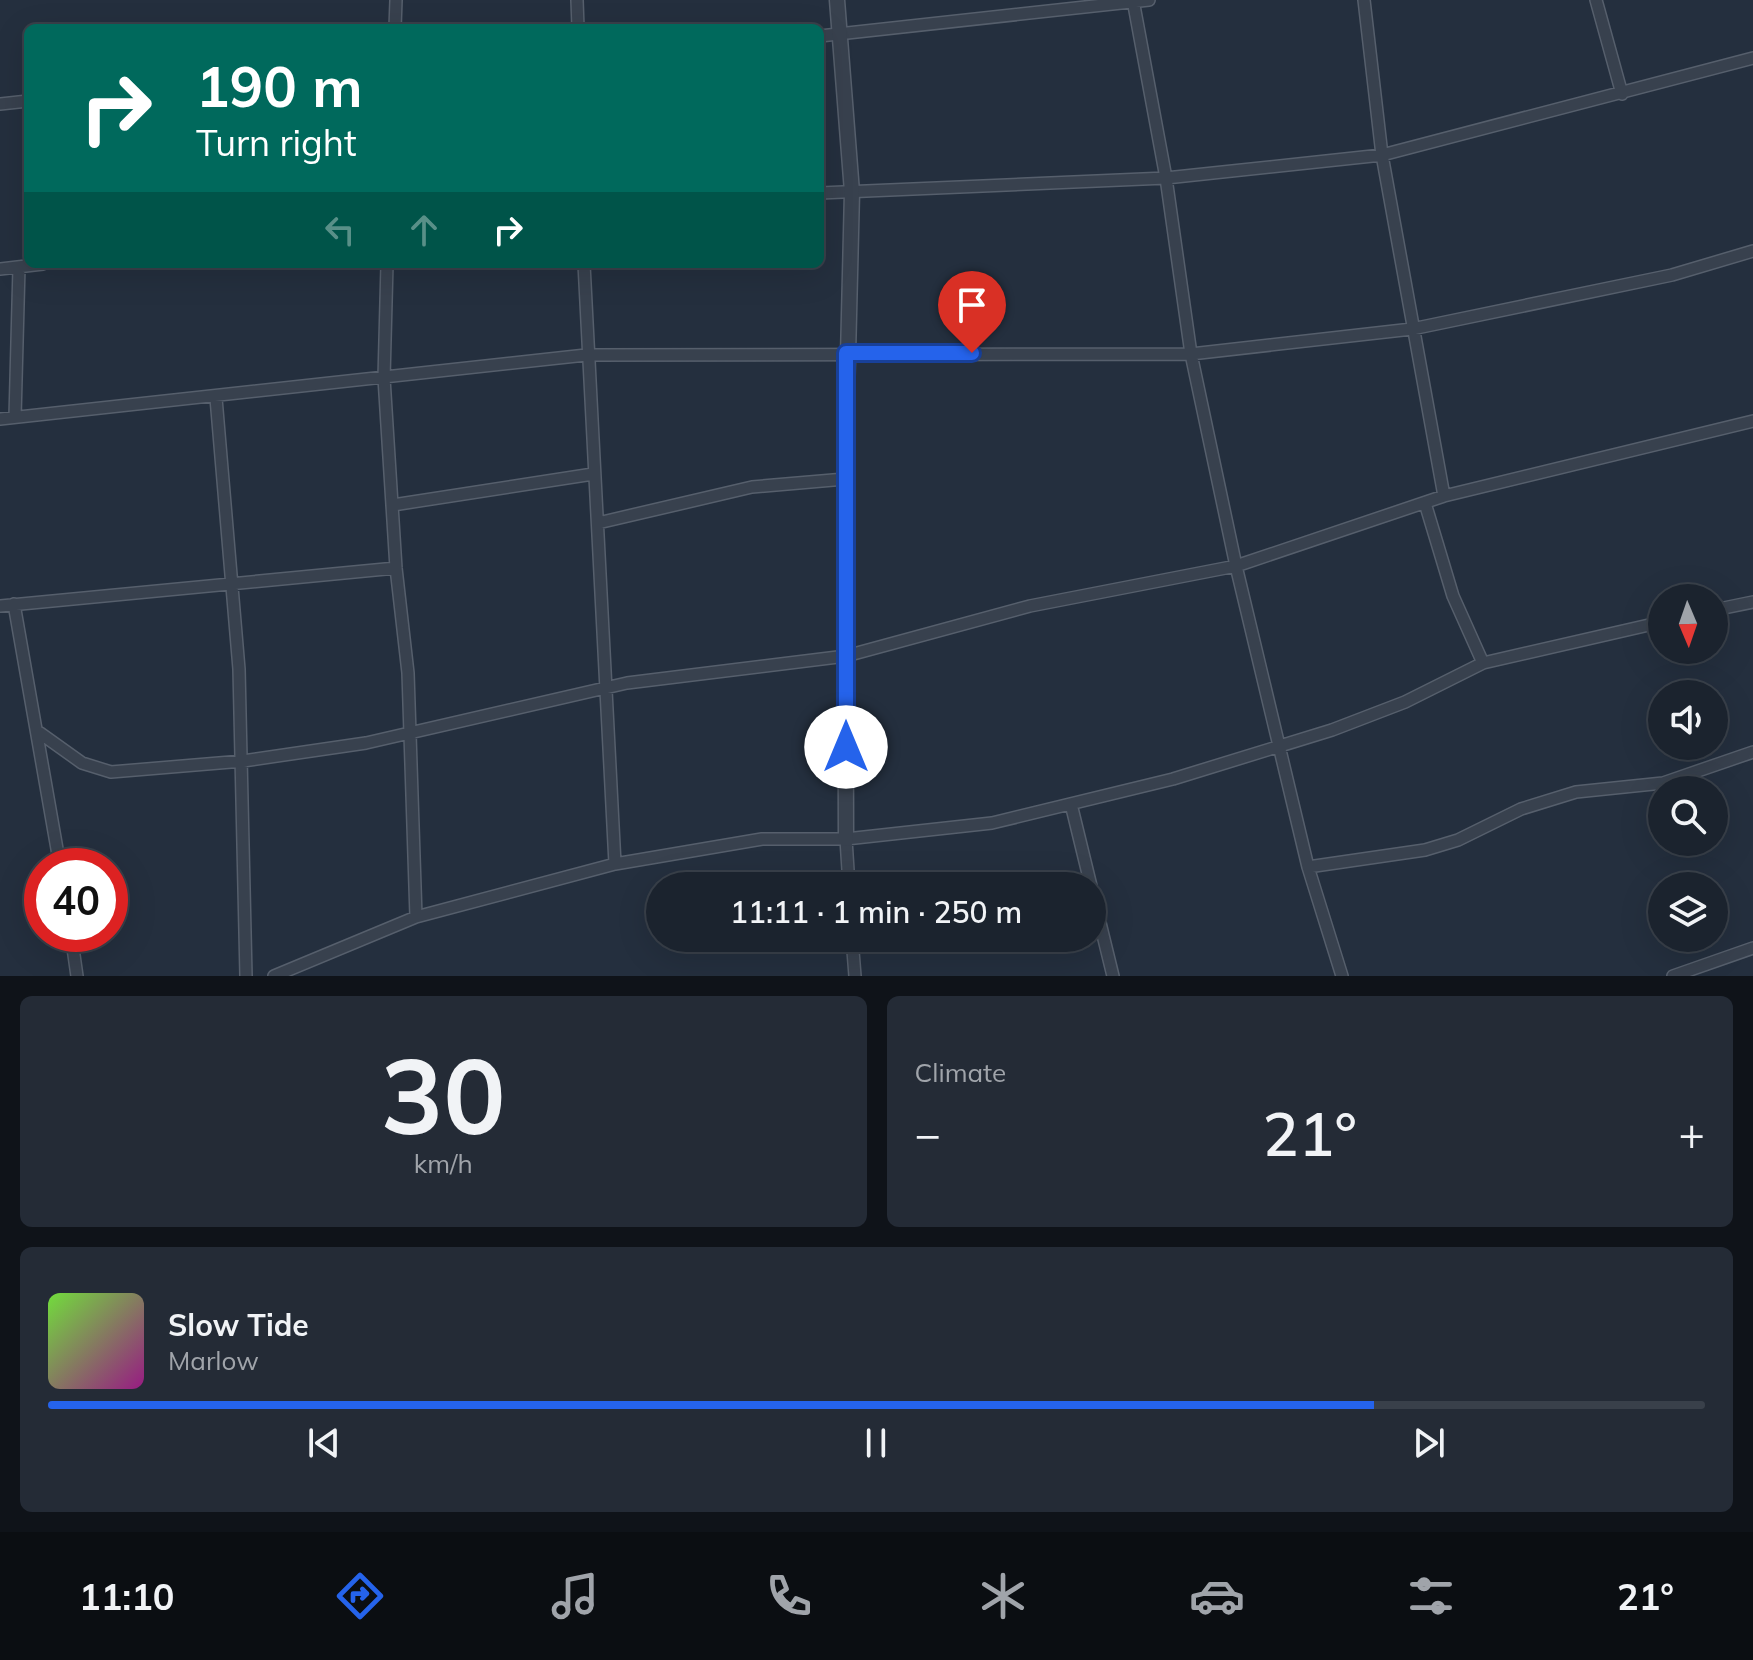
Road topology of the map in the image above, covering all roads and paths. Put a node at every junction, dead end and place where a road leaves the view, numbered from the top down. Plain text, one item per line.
1 (396, 0) edge
2 (577, 0) edge
3 (837, 0) edge
4 (1149, 0) edge
5 (1364, 0) edge
6 (1596, 0) edge
7 (1133, 1) edge
8 (395, 24) edge
9 (578, 24) edge
10 (841, 34) junction
11 (824, 36) edge
12 (1753, 58) edge
13 (1622, 94) junction
14 (24, 101) edge
15 (0, 104) edge
16 (1382, 155) junction
17 (1166, 178) junction
18 (852, 192) junction
19 (824, 193) edge
20 (1753, 251) edge
21 (24, 266) edge
22 (19, 267) junction
23 (387, 268) edge
24 (584, 268) edge
25 (0, 269) edge
26 (1412, 329) junction
27 (846, 353) junction
28 (1191, 354) junction
29 (586, 355) junction
30 (384, 378) junction
31 (216, 398) junction
32 (15, 417) junction
33 (0, 419) edge
34 (1753, 421) edge
35 (593, 474) junction
36 (845, 479) junction
37 (1444, 496) junction
38 (1425, 503) junction
39 (393, 505) junction
40 (598, 523) junction
41 (1236, 566) junction
42 (396, 568) junction
43 (231, 586) junction
44 (1753, 602) edge
45 (14, 604) junction
46 (0, 606) edge
47 (1728, 607) edge
48 (1648, 625) edge
49 (846, 656) junction
50 (1483, 663) junction
51 (604, 689) junction
52 (410, 732) junction
53 (40, 733) junction
54 (1279, 748) junction
55 (1753, 752) edge
56 (243, 761) junction
57 (1071, 804) junction
58 (846, 839) junction
59 (57, 848) edge
60 (615, 864) junction
61 (1308, 867) junction
62 (848, 872) edge
63 (1088, 872) edge
64 (416, 917) junction
65 (1106, 947) edge
66 (1753, 948) edge
67 (74, 952) edge
68 (853, 952) edge
69 (1679, 975) edge
70 (77, 976) edge
71 (246, 976) edge
72 (274, 976) edge
73 (855, 976) edge
74 (1113, 976) edge
75 (1342, 976) edge

1 - 8 street
2 - 9 street
3 - 10 street
4 - 7 street
5 - 16 street
6 - 13 street
7 - 10 street
7 - 17 street
10 - 11 street
10 - 18 street
12 - 13 street
13 - 16 street
14 - 15 street
16 - 17 street
16 - 26 street
17 - 18 street
17 - 28 street
18 - 19 street
18 - 27 street
20 - 26 street
21 - 22 street
22 - 25 street
22 - 32 street
23 - 30 street
24 - 29 street
26 - 28 street
26 - 37 street
27 - 28 street
27 - 29 street
27 - 36 street
28 - 41 street
29 - 30 street
29 - 35 street
30 - 31 street
30 - 39 street
31 - 32 street
31 - 43 street
32 - 33 street
34 - 37 street
35 - 39 street
35 - 40 street
36 - 40 street
36 - 49 street
37 - 38 street
38 - 41 street
38 - 50 street
39 - 42 street
40 - 51 street
41 - 49 street
41 - 54 street
42 - 43 street
42 - 52 street
43 - 45 street
43 - 56 street
44 - 47 street
45 - 46 street
45 - 53 street
48 - 50 street
49 - 51 street
49 - 58 street
50 - 54 street
51 - 52 street
51 - 60 street
52 - 56 street
52 - 64 street
53 - 56 street
53 - 59 street
54 - 57 street
54 - 61 street
55 - 61 street
56 - 71 street
57 - 58 street
57 - 63 street
58 - 60 street
58 - 62 street
60 - 64 street
61 - 75 street
64 - 72 street
65 - 74 street
66 - 69 street
67 - 70 street
68 - 73 street

